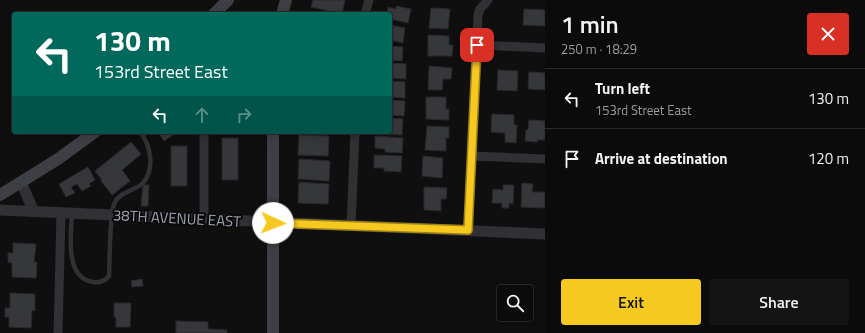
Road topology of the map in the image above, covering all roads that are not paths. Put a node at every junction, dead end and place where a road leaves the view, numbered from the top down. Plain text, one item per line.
1 (228, 0) edge
2 (286, 0) edge
3 (369, 0) edge
4 (488, 0) edge
5 (216, 12) edge
6 (283, 12) edge
7 (366, 12) edge
8 (477, 45) junction
9 (545, 48) edge
10 (92, 134) edge
11 (142, 134) edge
12 (204, 134) edge
13 (273, 134) edge
14 (355, 134) edge
15 (471, 156) junction
16 (545, 159) edge
17 (21, 182) junction
18 (0, 195) edge
19 (0, 210) edge
20 (34, 212) junction
21 (67, 213) junction
22 (112, 215) junction
23 (204, 219) junction
24 (273, 223) junction
25 (351, 225) junction
26 (468, 230) junction
27 (545, 234) edge
28 (58, 333) edge
29 (273, 333) edge

1 - 5 main road
2 - 6 main road
3 - 7 street
4 - 8 street
8 - 9 street
8 - 15 street
10 - 17 main road
11 - 22 lane
12 - 23 street
13 - 24 main road
14 - 25 street
15 - 16 street
15 - 26 street
17 - 18 main road
17 - 20 street
19 - 20 street, 38TH AVENUE EAST
20 - 21 street, 38TH AVENUE EAST
21 - 22 street, 38TH AVENUE EAST
21 - 22 lane
21 - 28 street
22 - 23 street, 38TH AVENUE EAST
23 - 24 street, 38TH AVENUE EAST
24 - 25 street, 38TH AVENUE EAST
24 - 29 main road
25 - 26 street, 38TH AVENUE EAST
26 - 27 street, 38TH AVENUE EAST

